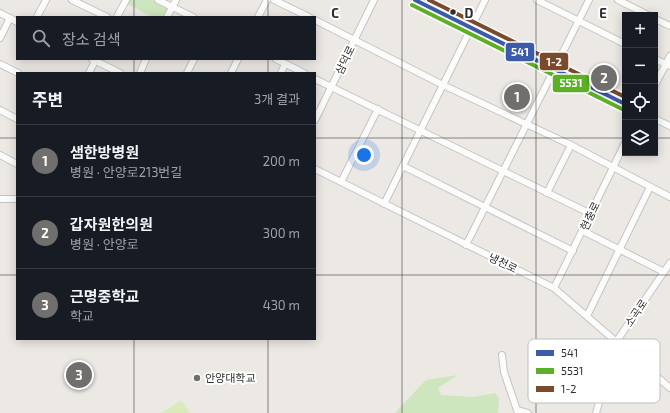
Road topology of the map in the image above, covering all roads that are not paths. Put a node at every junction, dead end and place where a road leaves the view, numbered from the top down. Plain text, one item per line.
1 (46, 0) edge
2 (72, 0) edge
3 (126, 0) edge
4 (158, 0) edge
5 (176, 0) edge
6 (267, 0) edge
7 (274, 0) edge
8 (374, 0) edge
9 (415, 0) edge
10 (485, 0) edge
11 (538, 0) edge
12 (589, 0) edge
13 (618, 0) edge
14 (172, 7) junction
15 (642, 12) edge
16 (0, 13) edge
17 (38, 16) edge
18 (105, 16) edge
19 (118, 16) edge
20 (168, 16) edge
21 (191, 16) edge
22 (259, 16) edge
23 (307, 16) edge
24 (10, 18) junction
25 (316, 20) edge
26 (579, 20) junction
27 (658, 20) edge
28 (16, 21) edge
29 (670, 26) edge
30 (471, 28) junction
31 (0, 38) edge
32 (355, 40) junction
33 (622, 42) edge
34 (670, 56) edge
35 (94, 60) edge
36 (146, 60) edge
37 (194, 60) edge
38 (238, 60) edge
39 (278, 60) edge
40 (658, 60) edge
41 (0, 64) edge
42 (286, 64) junction
43 (668, 65) edge
44 (554, 69) junction
45 (16, 72) edge
46 (89, 72) edge
47 (118, 72) edge
48 (140, 72) edge
49 (188, 72) edge
50 (232, 72) edge
51 (282, 72) edge
52 (302, 72) edge
53 (316, 79) edge
54 (656, 84) edge
55 (443, 85) junction
56 (332, 87) junction
57 (622, 103) edge
58 (378, 109) junction
59 (0, 110) edge
60 (16, 118) edge
61 (316, 118) edge
62 (657, 120) edge
63 (525, 124) junction
64 (670, 126) edge
65 (420, 130) junction
66 (570, 145) junction
67 (622, 149) edge
68 (0, 155) edge
69 (16, 163) edge
70 (403, 166) junction
71 (613, 168) junction
72 (316, 170) edge
73 (504, 171) junction
74 (341, 182) junction
75 (650, 187) junction
76 (547, 193) junction
77 (670, 197) edge
78 (0, 199) edge
79 (16, 199) edge
80 (384, 204) junction
81 (485, 208) junction
82 (591, 214) junction
83 (583, 231) junction
84 (466, 245) junction
85 (620, 250) junction
86 (573, 251) junction
87 (670, 263) edge
88 (664, 272) junction
89 (554, 288) junction
90 (587, 316) junction
91 (613, 339) edge
92 (618, 339) edge
93 (502, 355) dead end
94 (660, 379) edge
95 (670, 388) edge
96 (599, 403) edge
97 (518, 412) edge
98 (528, 413) edge
99 (596, 413) edge

1 - 17 street
2 - 18 street
3 - 19 street
4 - 14 street
5 - 14 street
6 - 22 street
7 - 23 street
8 - 32 street, 삼덕로
9 - 30 street
10 - 30 street
11 - 26 street
12 - 26 street
13 - 15 street
14 - 20 street
14 - 21 street
16 - 24 street
24 - 28 street
24 - 31 street
25 - 32 street
26 - 33 street
26 - 44 street
27 - 29 street
30 - 44 street
30 - 55 street
32 - 55 street
32 - 56 street, 삼덕로
34 - 43 street
35 - 46 street
35 - 47 street
36 - 48 street
37 - 49 street
38 - 50 street
39 - 42 street
40 - 43 street
41 - 45 street
42 - 51 street
42 - 52 street
43 - 54 street
44 - 57 street
44 - 63 street
53 - 56 street
55 - 63 street
55 - 65 street
56 - 58 street
56 - 61 street, 삼덕로
58 - 65 street
58 - 74 street
59 - 60 street
62 - 64 street
63 - 66 street
63 - 73 street
65 - 70 street
65 - 73 street
66 - 71 street
66 - 76 street
67 - 71 street, 현충로
68 - 69 street
70 - 80 street
70 - 81 street
71 - 75 street
71 - 82 street, 현충로
72 - 74 street, 냉천로
73 - 76 street
73 - 81 street
74 - 80 street, 냉천로
75 - 77 street
75 - 85 street
76 - 82 street
78 - 79 street
80 - 84 street, 냉천로
81 - 84 street
81 - 86 street
82 - 83 street, 현충로
83 - 85 street
83 - 86 street, 현충로
84 - 89 street, 냉천로
85 - 88 street
85 - 90 street
86 - 89 street, 현충로
87 - 88 street, 소곡로
88 - 92 street, 소곡로
89 - 90 street, 냉천로
90 - 91 street, 냉천로
93 - 97 street
94 - 95 street, 냉천로
96 - 99 street, 소곡로
97 - 98 street

